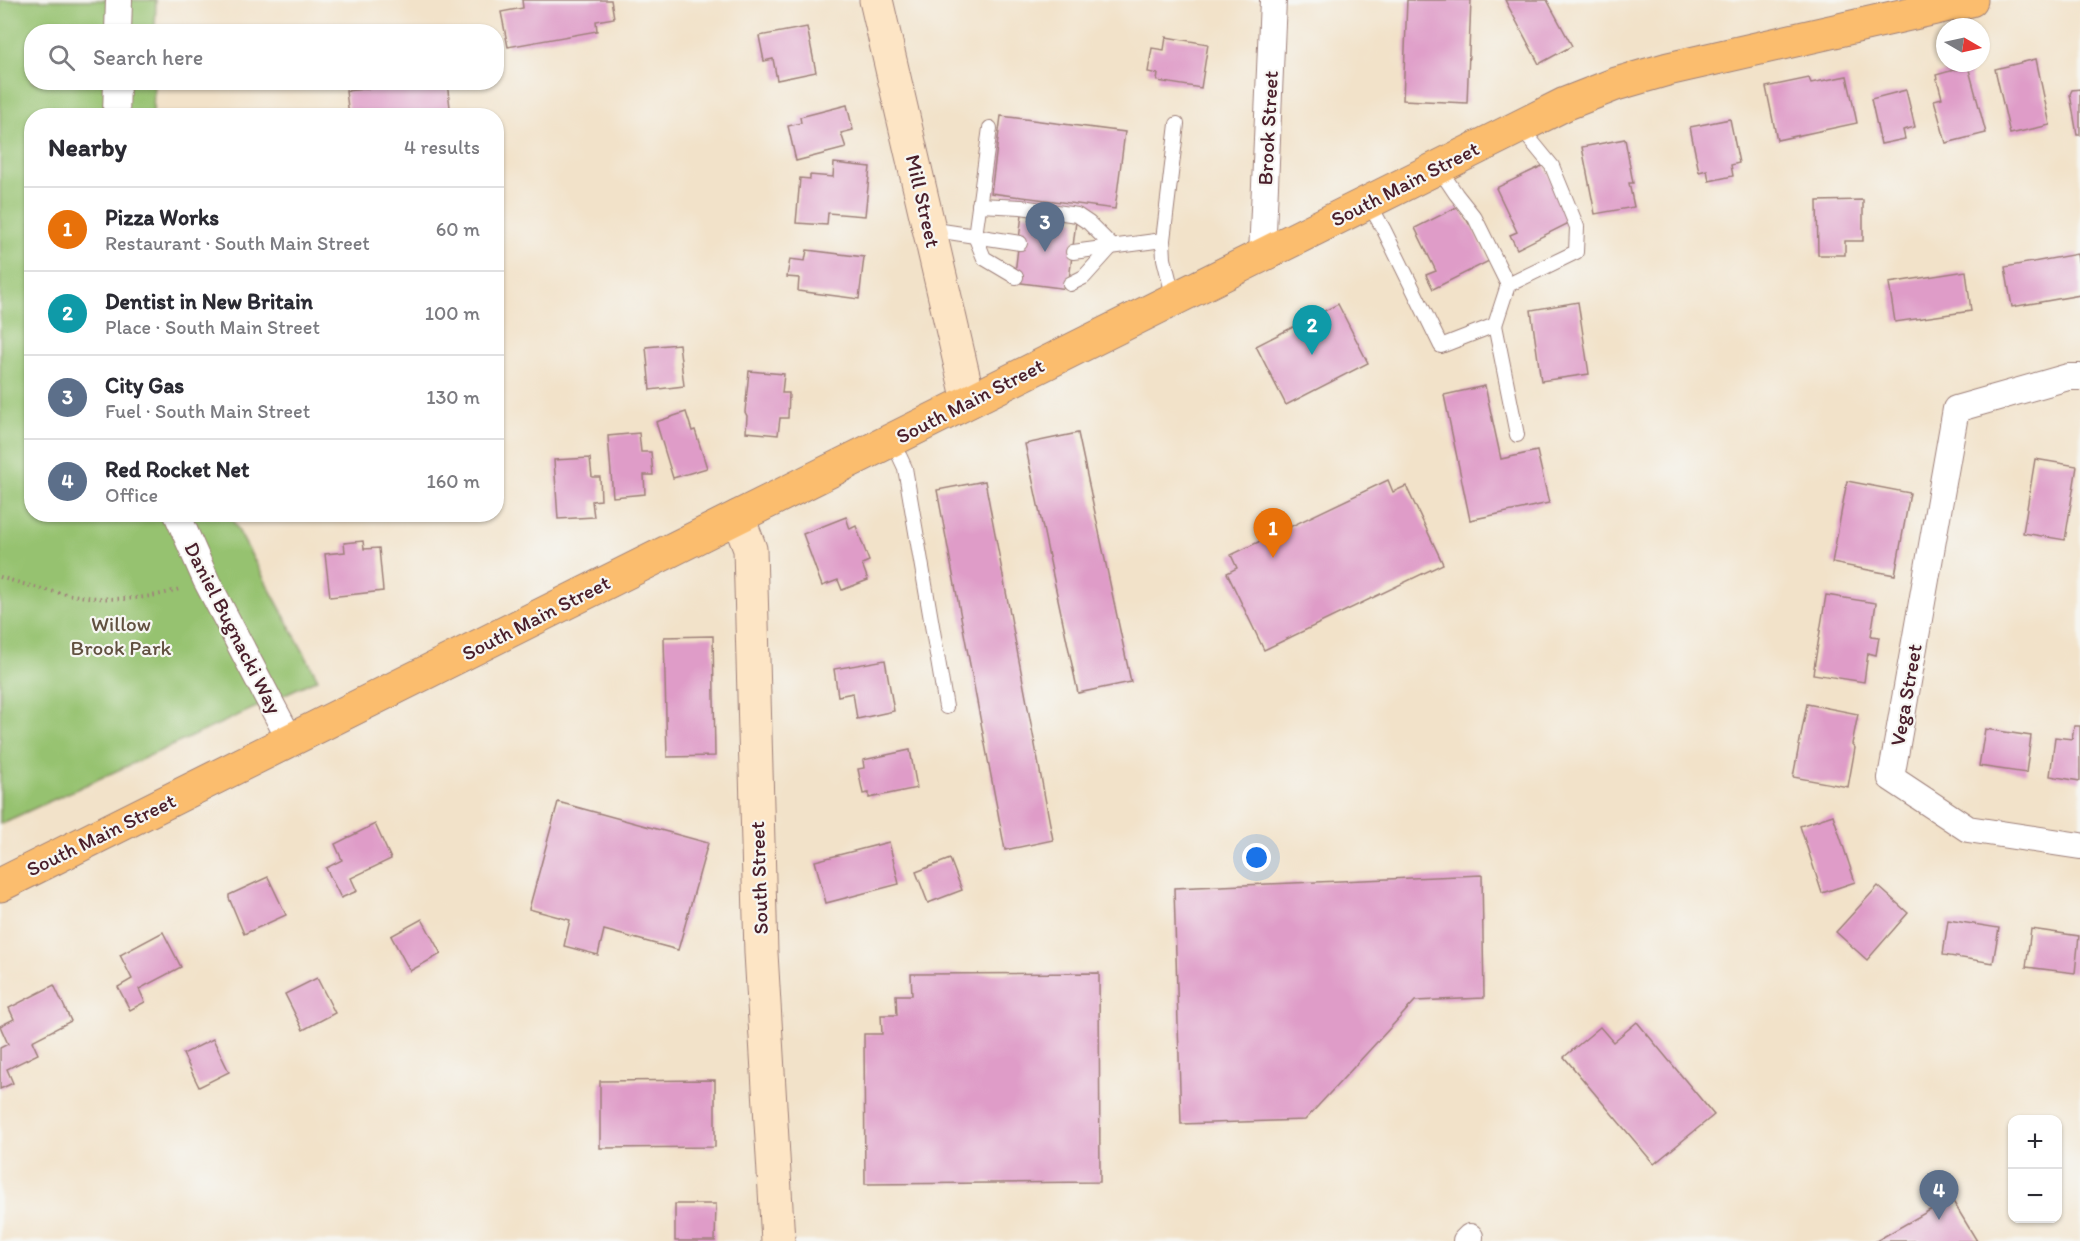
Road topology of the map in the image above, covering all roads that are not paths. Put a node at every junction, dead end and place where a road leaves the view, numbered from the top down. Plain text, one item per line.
1 (119, 0) edge
2 (876, 0) edge
3 (1273, 0) edge
4 (1971, 0) edge
5 (118, 24) edge
6 (117, 90) edge
7 (116, 108) edge
8 (1177, 124) dead end
9 (1520, 126) junction
10 (990, 128) dead end
11 (1438, 167) junction
12 (1368, 202) junction
13 (979, 205) junction
14 (930, 229) junction
15 (975, 236) junction
16 (1163, 240) junction
17 (1020, 243) dead end
18 (1112, 246) junction
19 (1072, 252) dead end
20 (1262, 255) junction
21 (1016, 278) dead end
22 (1070, 284) dead end
23 (1508, 285) junction
24 (1174, 299) junction
25 (1495, 325) junction
26 (2080, 377) edge
27 (969, 401) junction
28 (1517, 435) dead end
29 (892, 440) junction
30 (738, 517) junction
31 (181, 522) edge
32 (946, 707) dead end
33 (290, 740) junction
34 (2080, 846) edge
35 (0, 885) edge
36 (778, 1241) edge

1 - 5 street
2 - 14 main road, Mill Street
3 - 20 street, Brook Street
4 - 9 main road, South Main Street
6 - 7 street
8 - 16 lane
9 - 11 main road, South Main Street
9 - 23 lane
10 - 13 lane
11 - 12 main road, South Main Street
11 - 23 lane
12 - 20 main road, South Main Street
12 - 25 lane
13 - 15 lane
13 - 18 lane
14 - 15 lane
14 - 27 main road, Mill Street
15 - 17 lane
15 - 21 lane
16 - 18 lane
16 - 24 lane
18 - 19 lane
18 - 22 lane
20 - 24 main road, South Main Street
23 - 25 lane
24 - 27 main road, South Main Street
25 - 28 lane
26 - 34 street, Vega Street
27 - 29 main road, South Main Street
29 - 30 main road, South Main Street
29 - 32 lane
30 - 33 main road, South Main Street
30 - 36 main road, South Street
31 - 33 street, Daniel Bugnacki Way
33 - 35 main road, South Main Street

